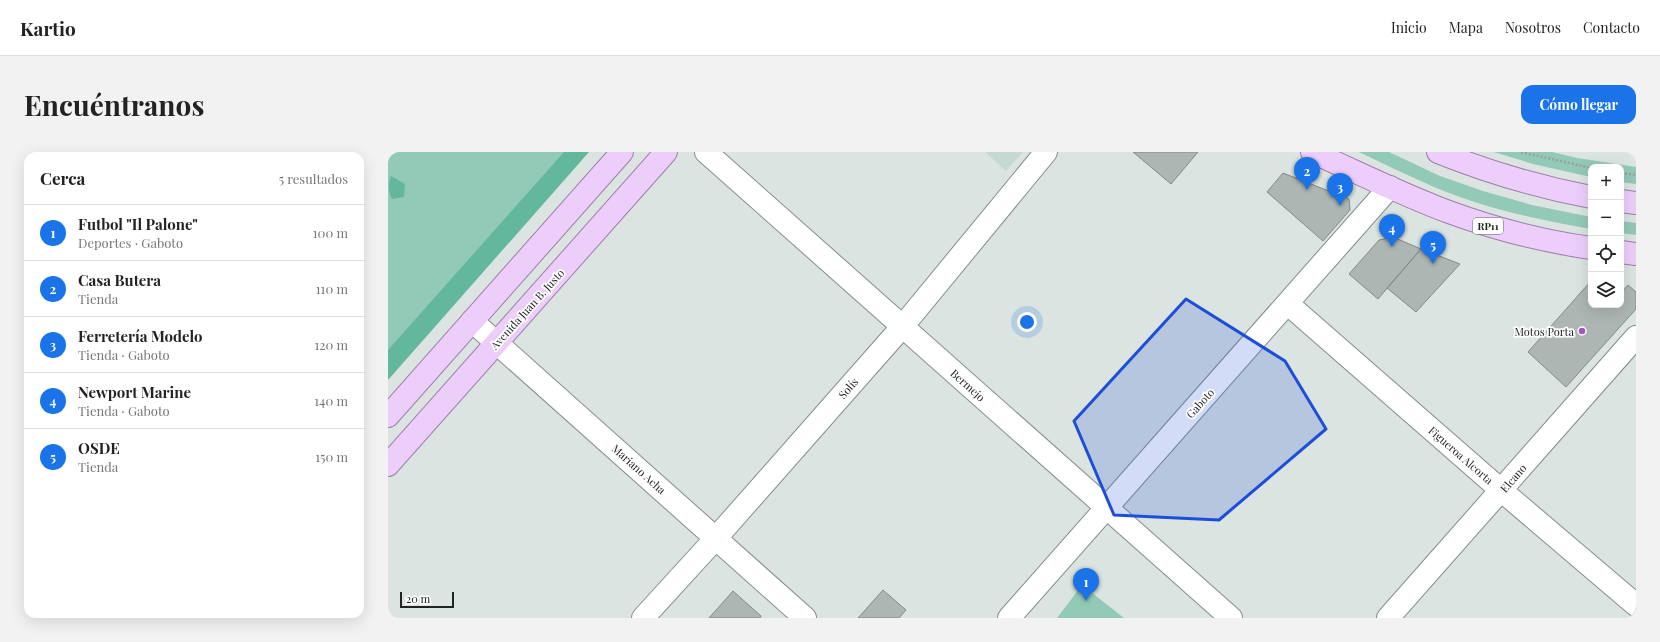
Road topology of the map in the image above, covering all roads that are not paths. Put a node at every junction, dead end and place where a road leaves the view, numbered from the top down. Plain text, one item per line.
1 (622, 152) edge
2 (666, 152) edge
3 (706, 152) edge
4 (1046, 152) edge
5 (1312, 152) edge
6 (1438, 152) edge
7 (1390, 187) junction
8 (1588, 196) edge
9 (1624, 201) edge
10 (1636, 203) edge
11 (1588, 248) edge
12 (1624, 252) edge
13 (1636, 254) edge
14 (1288, 304) junction
15 (472, 321) junction
16 (902, 327) junction
17 (1636, 337) edge
18 (497, 343) junction
19 (388, 416) edge
20 (388, 465) edge
21 (1502, 490) junction
22 (1107, 508) junction
23 (716, 538) junction
24 (1636, 605) edge
25 (643, 618) edge
26 (805, 618) edge
27 (1009, 618) edge
28 (1231, 618) edge
29 (1388, 618) edge

1 - 15 main road
2 - 18 main road, Avenida Juan B. Justo
3 - 16 street, Bermejo
4 - 16 street, Solís
5 - 7 main road, RP11
6 - 8 main road
7 - 11 main road, RP11
7 - 14 street, Gaboto
9 - 10 main road
12 - 13 main road
14 - 21 street, Figueroa Alcorta
14 - 22 street, Gaboto
15 - 18 street, Mariano Acha
15 - 19 main road
16 - 22 street, Bermejo
16 - 23 street, Solís
17 - 21 street, Elcano
18 - 20 main road, Avenida Juan B. Justo
18 - 23 street, Mariano Acha
21 - 24 street, Figueroa Alcorta
21 - 29 street, Elcano
22 - 27 street, Gaboto
22 - 28 street, Bermejo
23 - 25 street, Solís
23 - 26 street, Mariano Acha

